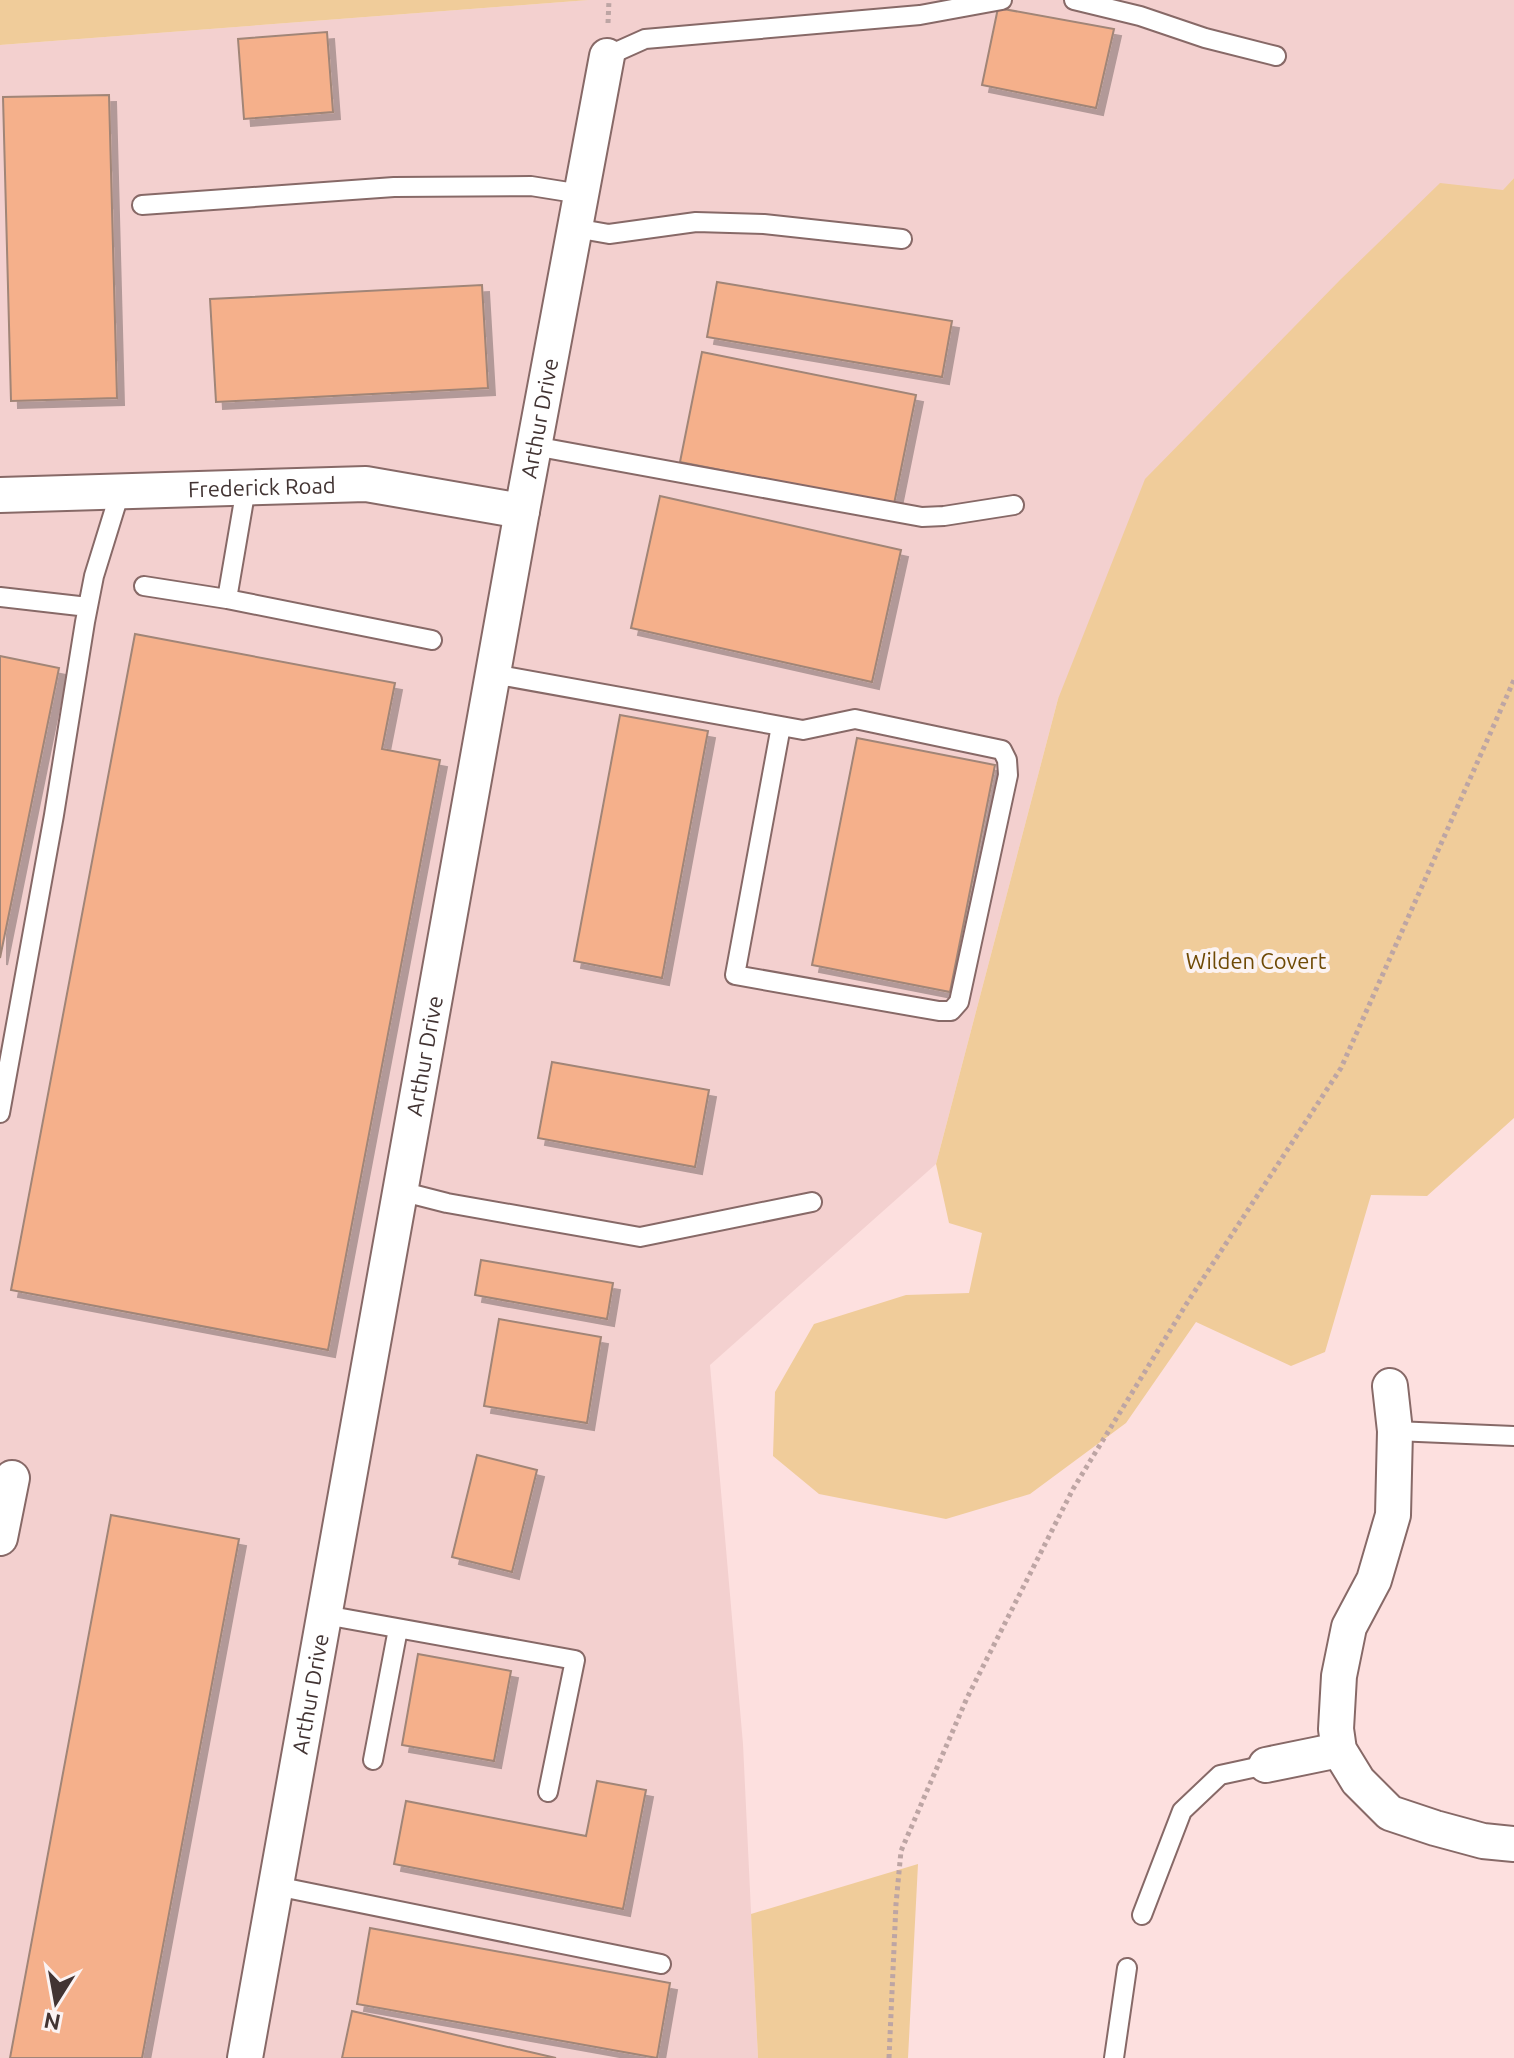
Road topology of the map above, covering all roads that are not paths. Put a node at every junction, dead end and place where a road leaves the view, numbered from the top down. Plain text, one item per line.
1 (1002, 0) edge
2 (1074, 0) edge
3 (607, 56) joint
4 (1276, 56) dead end
5 (581, 194) junction
6 (142, 205) dead end
7 (575, 228) junction
8 (902, 239) dead end
9 (534, 446) junction
10 (246, 488) junction
11 (120, 492) junction
12 (0, 495) edge
13 (1014, 505) dead end
14 (522, 511) junction
15 (144, 586) dead end
16 (0, 597) edge
17 (227, 599) junction
18 (88, 607) junction
19 (432, 640) dead end
20 (493, 674) junction
21 (781, 726) junction
22 (0, 1113) edge
23 (400, 1191) junction
24 (812, 1202) dead end
25 (1390, 1386) dead end
26 (1395, 1431) junction
27 (1514, 1436) edge
28 (12, 1478) dead end
29 (0, 1538) edge
30 (325, 1615) junction
31 (398, 1629) junction
32 (1339, 1750) junction
33 (373, 1760) dead end
34 (1266, 1765) joint
35 (548, 1792) dead end
36 (1514, 1844) edge
37 (276, 1886) junction
38 (1142, 1915) dead end
39 (661, 1964) dead end
40 (1127, 1968) dead end
41 (245, 2058) edge
42 (1114, 2058) edge

1 - 3 lane
2 - 4 lane
3 - 5 street, Arthur Drive
5 - 6 lane
5 - 7 street, Arthur Drive
7 - 8 lane
7 - 9 street, Arthur Drive
9 - 13 lane
9 - 14 street, Arthur Drive
10 - 11 street, Frederick Road
10 - 14 street, Frederick Road
10 - 17 lane
11 - 12 street, Frederick Road
11 - 18 lane
14 - 20 street, Arthur Drive
15 - 17 lane
16 - 18 lane
17 - 19 lane
18 - 22 lane
20 - 21 lane
20 - 23 street, Arthur Drive
21 - 21 lane
23 - 24 lane
23 - 30 street, Arthur Drive
25 - 26 street
26 - 27 lane
26 - 32 street
28 - 29 street
30 - 31 lane
30 - 37 street, Arthur Drive
31 - 33 lane
31 - 35 lane
32 - 34 street
32 - 36 street
34 - 38 lane
37 - 39 lane
37 - 41 street, Arthur Drive
40 - 42 lane

